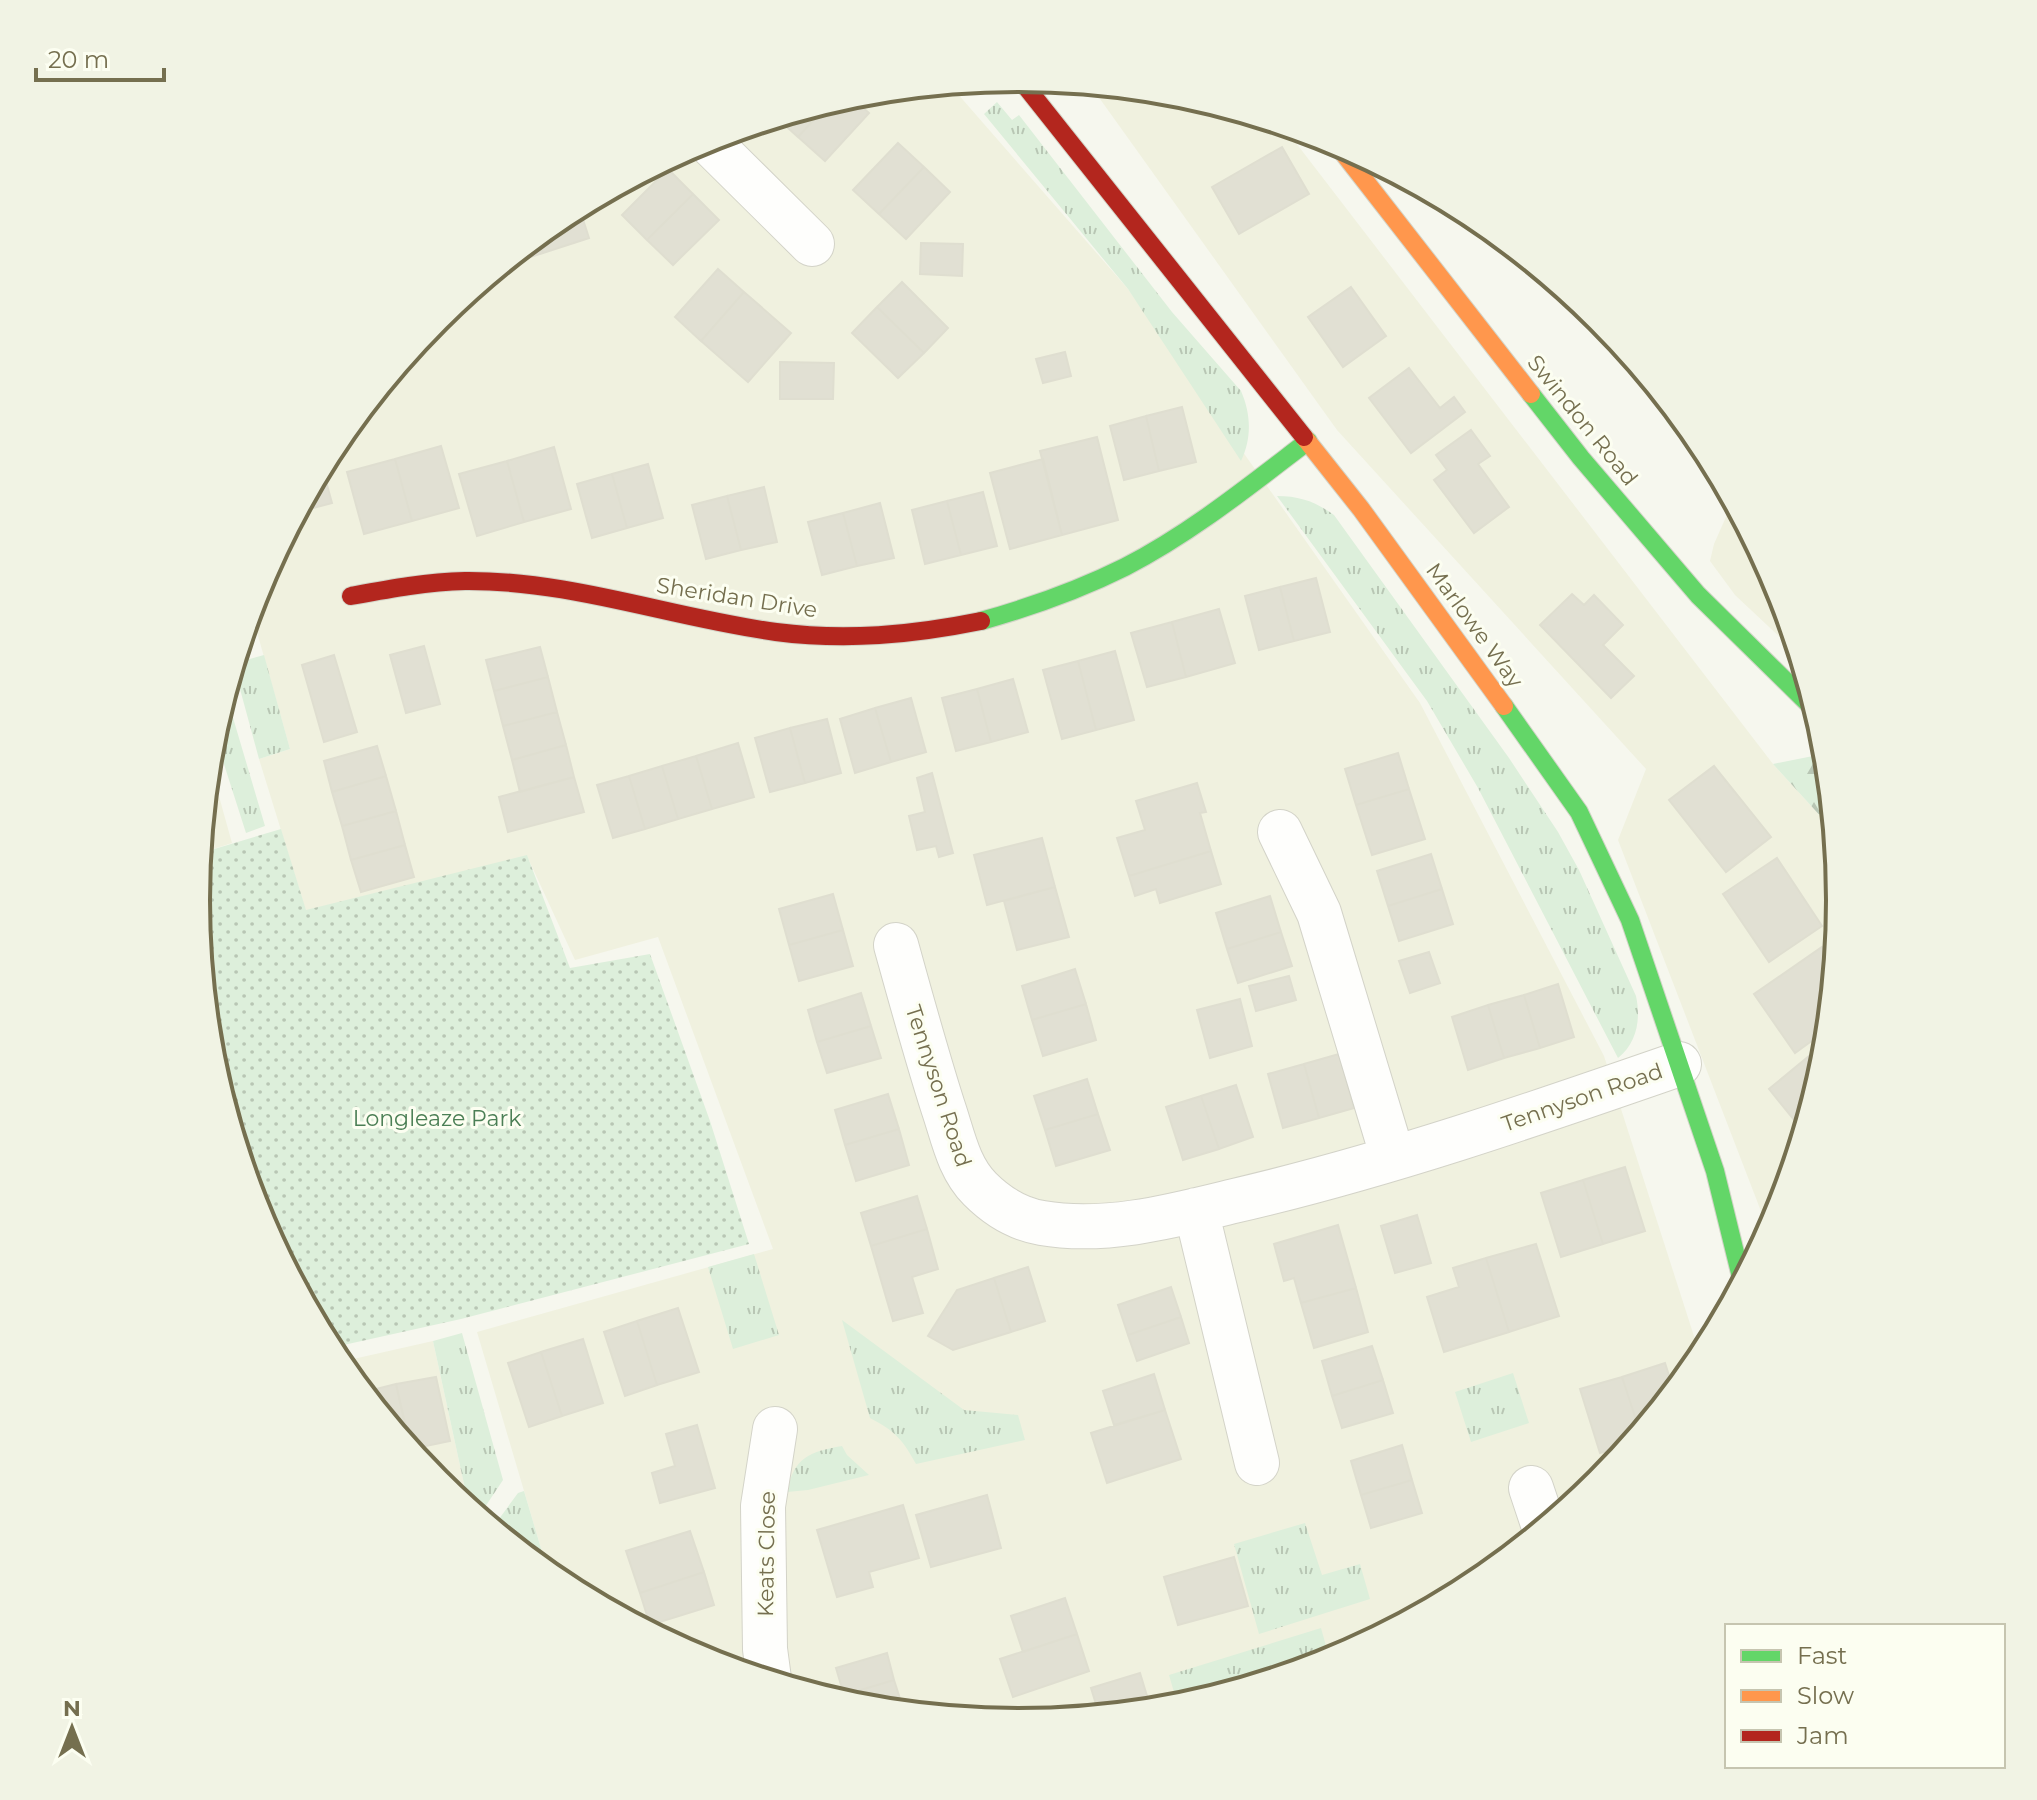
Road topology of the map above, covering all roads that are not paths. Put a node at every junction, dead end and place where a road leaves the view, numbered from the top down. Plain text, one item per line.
1 (1031, 92) edge
2 (718, 151) edge
3 (1353, 165) edge
4 (812, 244) dead end
5 (1308, 441) junction
6 (351, 596) dead end
7 (1800, 695) edge
8 (1280, 832) dead end
9 (896, 945) dead end
10 (1679, 1064) junction
11 (1393, 1158) junction
12 (1196, 1210) junction
13 (1738, 1266) edge
14 (775, 1429) dead end
15 (1257, 1463) dead end
16 (767, 1668) edge

1 - 5 street, Marlowe Way
2 - 4 street
3 - 7 street, Swindon Road
5 - 6 street, Sheridan Drive
5 - 10 street, Marlowe Way
8 - 11 street
9 - 12 street, Tennyson Road
10 - 11 street, Tennyson Road
10 - 13 street, Marlowe Way
11 - 12 street, Tennyson Road
12 - 15 street
14 - 16 street, Keats Close

